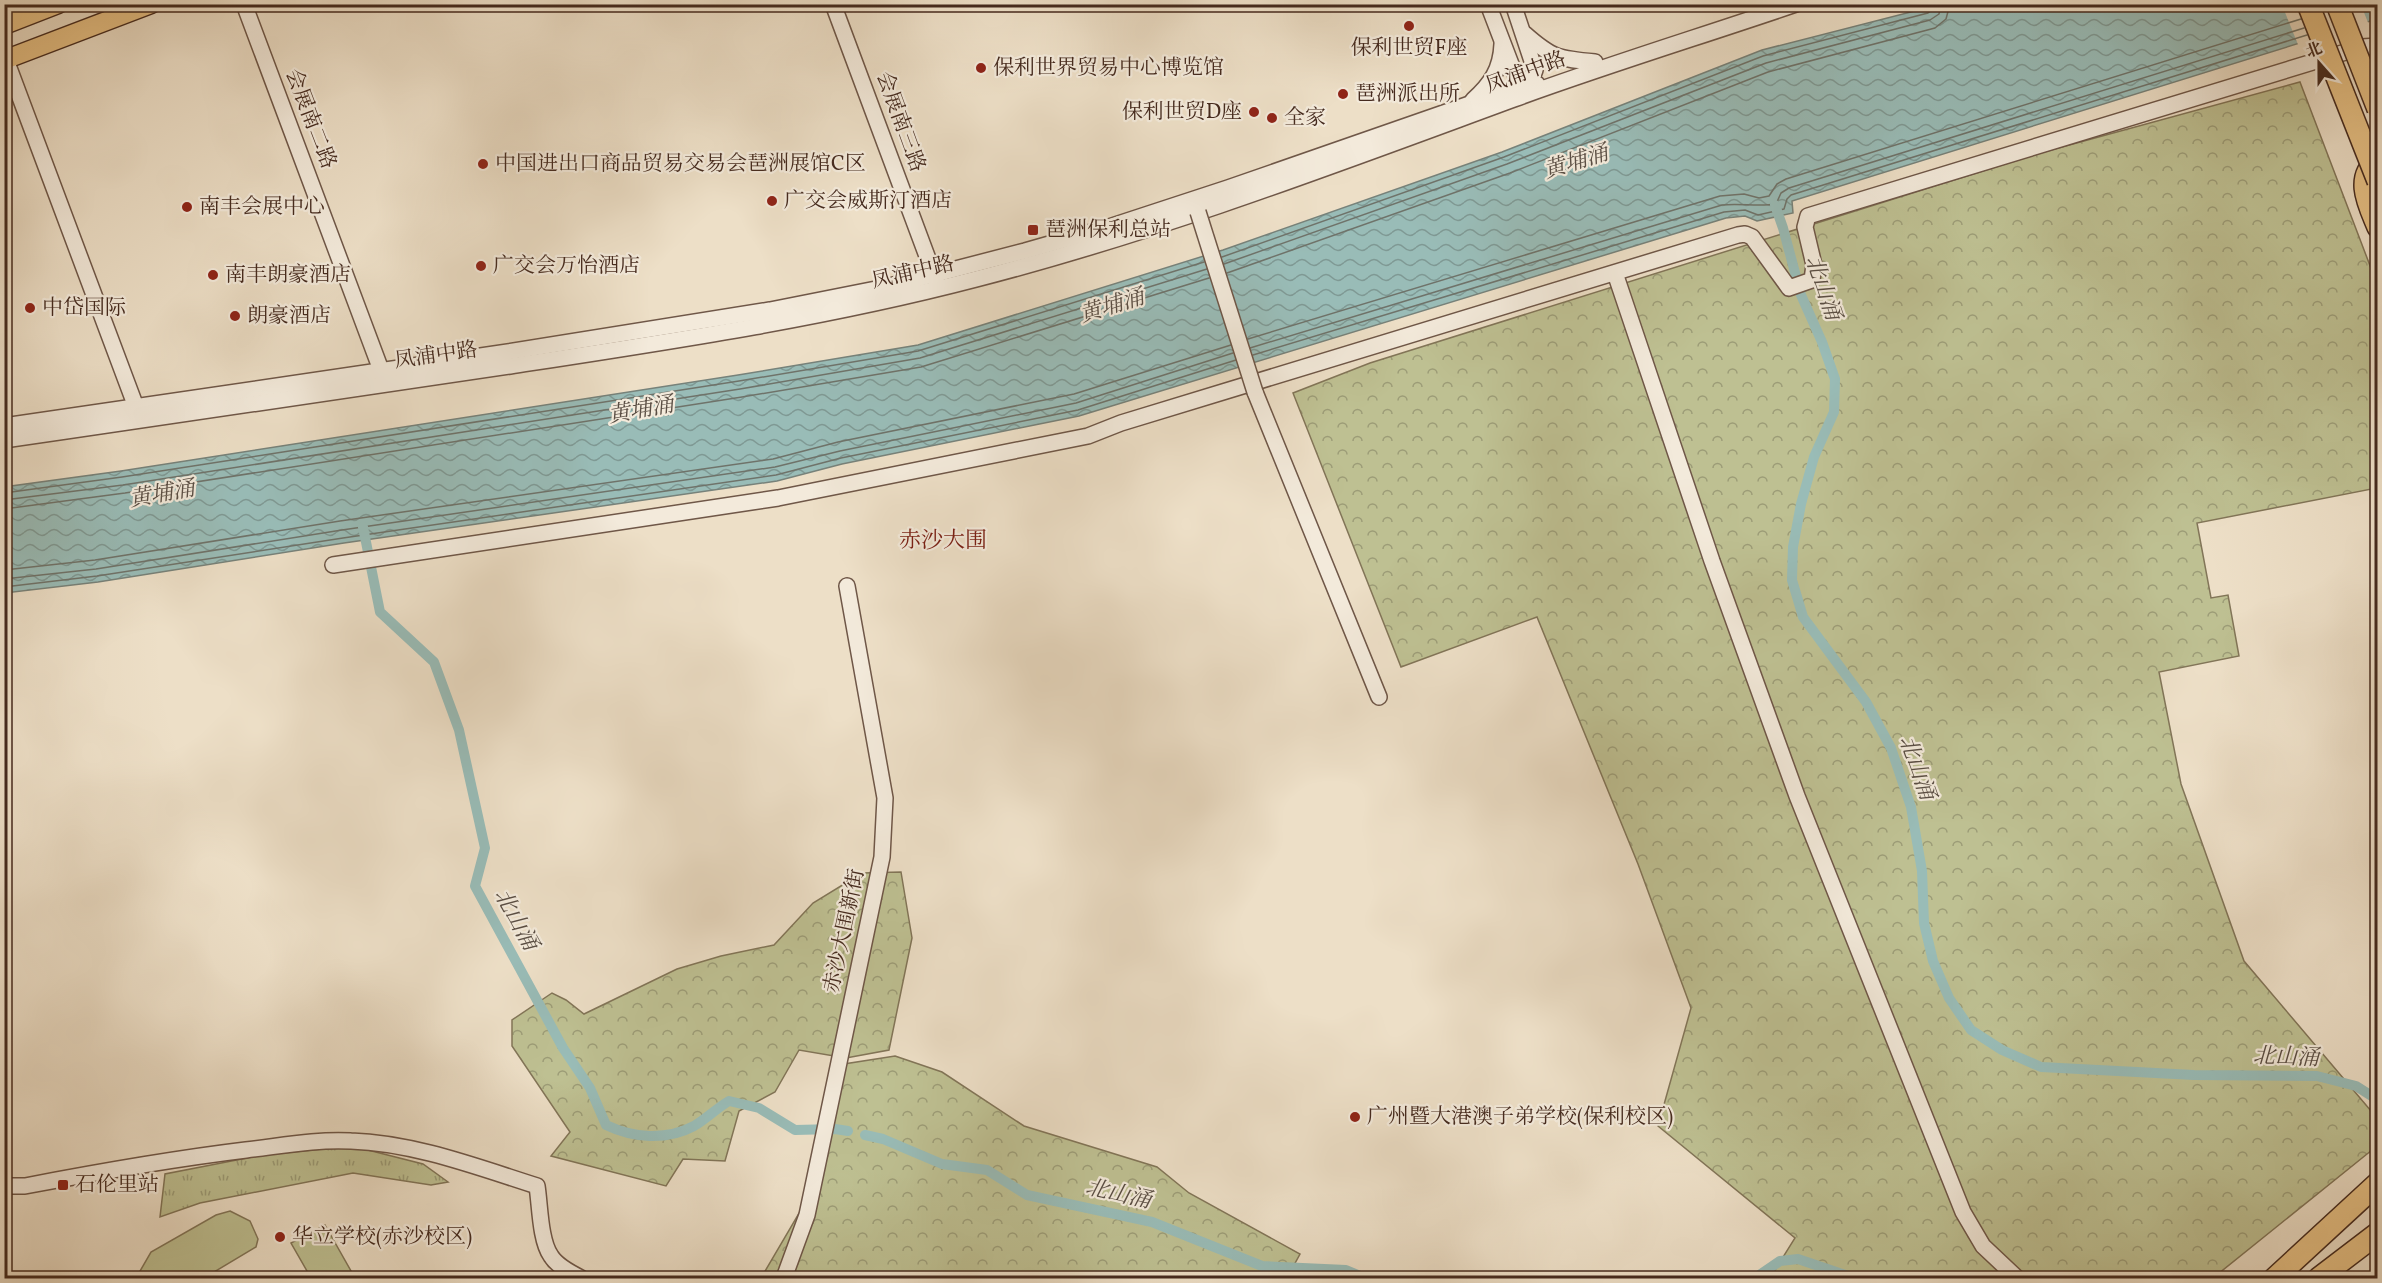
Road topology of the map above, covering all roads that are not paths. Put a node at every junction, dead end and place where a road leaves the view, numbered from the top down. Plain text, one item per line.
1 (58, 4) edge
2 (151, 4) edge
3 (244, 4) edge
4 (834, 4) edge
5 (1488, 4) edge
6 (1512, 4) edge
7 (1765, 4) edge
8 (1796, 4) edge
9 (2308, 4) edge
10 (2337, 4) edge
11 (4, 25) edge
12 (1523, 33) junction
13 (1502, 41) junction
14 (2378, 46) edge
15 (5, 60) edge
16 (1594, 62) junction
17 (1530, 83) junction
18 (1554, 85) junction
19 (1512, 100) junction
20 (1466, 105) junction
21 (2378, 109) edge
22 (2378, 160) edge
23 (2378, 181) edge
24 (1198, 212) junction
25 (2378, 227) edge
26 (1615, 273) junction
27 (936, 281) junction
28 (384, 377) junction
29 (139, 413) junction
30 (4, 426) edge
31 (4, 440) edge
32 (333, 566) dead end
33 (847, 586) dead end
34 (1379, 697) dead end
35 (2378, 1183) edge
36 (4, 1186) edge
37 (2378, 1199) edge
38 (2378, 1233) edge
39 (581, 1278) edge
40 (784, 1278) edge
41 (2017, 1278) edge
42 (2275, 1278) edge
43 (2319, 1278) edge

1 - 11 main road
2 - 15 main road
3 - 28 street, 会展南二路
4 - 27 street, 会展南三路
5 - 13 street
6 - 12 street
7 - 16 street, 凤浦中路
8 - 18 street, 凤浦中路
9 - 23 highway, bridge
10 - 21 highway, bridge
12 - 16 street
12 - 17 street
13 - 17 street
13 - 20 street
14 - 26 street
15 - 29 street
16 - 17 street, 凤浦中路
17 - 18 street
17 - 19 street
17 - 20 street, 凤浦中路
18 - 19 street, 凤浦中路
19 - 24 street, 凤浦中路
20 - 27 street, 凤浦中路
22 - 25 highway
24 - 27 street, 凤浦中路
24 - 34 street, bridge
26 - 32 street
26 - 41 street
27 - 28 street, 凤浦中路
28 - 29 street, 凤浦中路
29 - 30 street, 凤浦中路
29 - 31 street, 凤浦中路
33 - 40 street, 赤沙大围新街
35 - 42 highway
36 - 39 street
37 - 42 highway
38 - 43 highway

